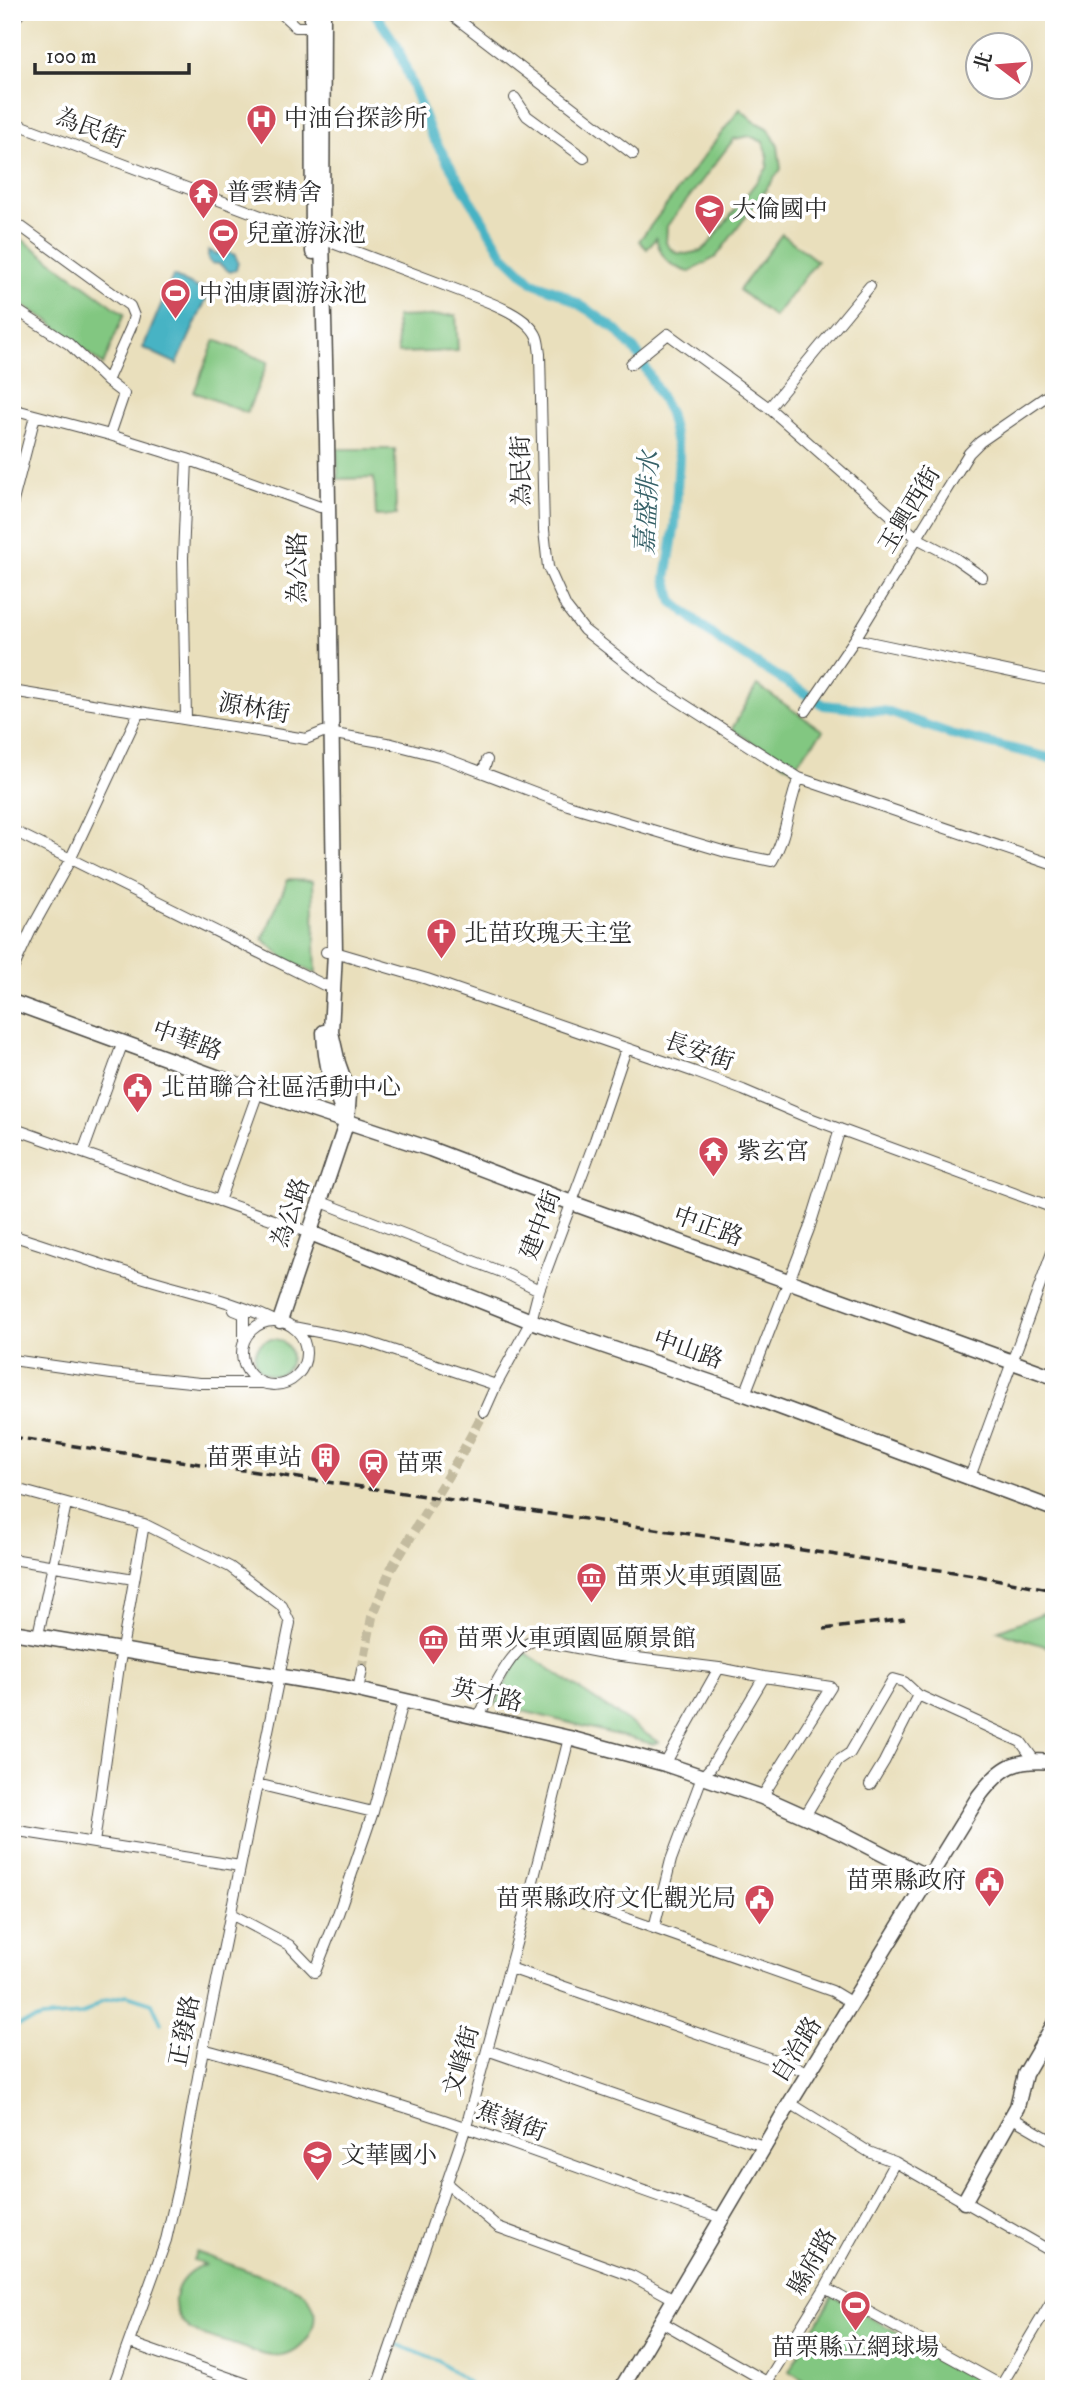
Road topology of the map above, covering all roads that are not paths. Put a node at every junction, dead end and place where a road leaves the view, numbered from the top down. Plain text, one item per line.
1 (17, 12) edge
2 (280, 12) edge
3 (448, 12) edge
4 (12, 17) edge
5 (317, 20) edge
6 (515, 98) dead end
7 (15, 122) edge
8 (12, 151) edge
9 (633, 154) dead end
10 (584, 159) dead end
11 (12, 220) edge
12 (317, 237) junction
13 (870, 286) dead end
14 (12, 307) edge
15 (631, 363) dead end
16 (107, 382) junction
17 (1054, 391) edge
18 (769, 408) junction
19 (12, 409) edge
20 (35, 416) junction
21 (110, 435) junction
22 (187, 459) junction
23 (12, 505) edge
24 (324, 506) junction
25 (918, 538) junction
26 (982, 577) dead end
27 (855, 639) junction
28 (1054, 681) edge
29 (12, 691) edge
30 (806, 711) dead end
31 (139, 712) junction
32 (187, 719) junction
33 (327, 732) junction
34 (487, 760) dead end
35 (484, 772) junction
36 (799, 778) junction
37 (12, 830) edge
38 (70, 860) junction
39 (1054, 865) edge
40 (330, 952) junction
41 (12, 971) edge
42 (328, 985) junction
43 (12, 1002) edge
44 (122, 1042) junction
45 (626, 1049) junction
46 (258, 1091) junction
47 (347, 1121) junction
48 (12, 1128) edge
49 (840, 1129) junction
50 (83, 1152) junction
51 (219, 1201) junction
52 (319, 1201) junction
53 (572, 1203) junction
54 (1054, 1208) edge
55 (308, 1232) junction
56 (12, 1235) edge
57 (1054, 1247) edge
58 (789, 1280) junction
59 (539, 1290) junction
60 (223, 1301) junction
61 (531, 1321) junction
62 (282, 1323) junction
63 (244, 1340) junction
64 (12, 1360) edge
65 (1013, 1363) junction
66 (1054, 1377) edge
67 (261, 1383) junction
68 (496, 1385) junction
69 (745, 1394) junction
70 (484, 1412) tunnel mouth
71 (970, 1477) junction
72 (12, 1489) edge
73 (66, 1504) junction
74 (1054, 1509) edge
75 (144, 1524) junction
76 (12, 1559) edge
77 (54, 1564) junction
78 (134, 1579) junction
79 (12, 1632) edge
80 (38, 1635) junction
81 (122, 1650) junction
82 (719, 1668) junction
83 (362, 1670) tunnel mouth
84 (278, 1675) junction
85 (764, 1677) junction
86 (358, 1690) junction
87 (918, 1695) junction
88 (404, 1699) junction
89 (478, 1718) junction
90 (569, 1738) junction
91 (1034, 1760) junction
92 (1054, 1762) edge
93 (665, 1764) junction
94 (702, 1777) junction
95 (257, 1784) junction
96 (870, 1785) dead end
97 (762, 1797) junction
98 (373, 1812) junction
99 (805, 1816) junction
100 (12, 1830) edge
101 (94, 1843) junction
102 (240, 1866) junction
103 (929, 1878) junction
104 (532, 1885) junction
105 (231, 1914) junction
106 (654, 1928) junction
107 (510, 1968) junction
108 (852, 2003) junction
109 (1054, 2024) edge
110 (203, 2049) junction
111 (487, 2050) junction
112 (809, 2072) junction
113 (790, 2104) junction
114 (1011, 2117) junction
115 (466, 2127) junction
116 (1054, 2142) edge
117 (766, 2147) junction
118 (895, 2162) junction
119 (446, 2183) junction
120 (964, 2202) junction
121 (722, 2218) junction
122 (1054, 2253) edge
123 (825, 2288) junction
124 (1054, 2297) edge
125 (674, 2299) junction
126 (660, 2321) junction
127 (130, 2343) junction
128 (767, 2382) junction
129 (1003, 2388) edge
130 (112, 2389) edge
131 (261, 2389) edge
132 (376, 2389) edge
133 (621, 2389) edge
134 (779, 2389) edge

1 - 4 main road
2 - 5 street
3 - 9 street
5 - 12 street, 為公路
6 - 10 street
7 - 8 street
7 - 12 street, 為民街
11 - 16 street
12 - 24 street, 為公路
12 - 36 street, 為民街
13 - 18 street
14 - 16 street
15 - 18 street
16 - 21 street
17 - 25 street, 玉興西街
18 - 25 street
19 - 20 street
20 - 21 street
20 - 23 street
21 - 22 street
22 - 24 street
22 - 32 street
24 - 33 street, 為公路
25 - 26 street
25 - 27 street, 玉興西街
27 - 28 street
27 - 30 street, 玉興西街
29 - 31 street, 源林街
31 - 32 street, 源林街
31 - 38 street
32 - 33 street, 源林街
33 - 35 street, 源林街
33 - 40 street, 為公路
34 - 35 street
35 - 36 street, 源林街
36 - 39 street, 為民街
37 - 38 street
38 - 41 street
38 - 42 street
40 - 42 street, 為公路
40 - 45 street, 長安街
42 - 47 street, 為公路
43 - 44 street, 中華路
44 - 46 street, 中華路
44 - 50 street
45 - 49 street, 長安街
45 - 53 street, 建中街
46 - 47 street, 中華路
46 - 51 street
47 - 52 street, 為公路
47 - 53 street, 中正路
48 - 50 street
49 - 54 street, 長安街
49 - 58 street
50 - 51 street
51 - 55 street
52 - 55 street, 為公路
52 - 59 street
53 - 58 street, 中正路
53 - 59 street, 建中街
55 - 61 street, 中山路
55 - 62 street, 為公路
56 - 60 street
57 - 65 street
58 - 65 street, 中正路
58 - 69 street
59 - 61 street, 建中街
60 - 62 street
60 - 63 street
61 - 68 street, 建中街
61 - 69 street, 中山路
62 - 63 street
62 - 67 street
62 - 68 street
63 - 67 street
64 - 67 street
65 - 66 street, 中正路
65 - 71 street
68 - 70 street, 建中街
69 - 71 street, 中山路
71 - 74 street, 中山路
72 - 73 street, 正發路
73 - 75 street, 正發路
73 - 77 street
75 - 78 street
75 - 84 street, 正發路
76 - 77 street
77 - 78 street
77 - 80 street
78 - 81 street
79 - 80 street, 英才路
80 - 81 street, 英才路
81 - 84 street, 英才路
81 - 101 street
82 - 85 street
82 - 89 street
82 - 93 street
83 - 86 street
84 - 86 street, 英才路
84 - 95 street, 正發路
85 - 94 street
85 - 97 street
86 - 88 street, 英才路
87 - 91 street
87 - 96 street
87 - 99 street
88 - 89 street, 英才路
88 - 98 street
89 - 90 street, 英才路
90 - 93 street, 英才路
90 - 104 street, 文峰街
91 - 92 street
91 - 103 street, 自治路
93 - 94 street, 英才路
94 - 97 street, 英才路
94 - 106 street
95 - 98 street
95 - 102 street, 正發路
97 - 99 street, 英才路
98 - 105 street
99 - 103 street, 英才路
100 - 101 street
101 - 102 street
102 - 105 street, 正發路
103 - 108 street, 自治路
104 - 106 street
104 - 107 street, 文峰街
105 - 110 street, 正發路
106 - 108 street
107 - 111 street, 文峰街
107 - 112 street
108 - 112 street, 自治路
109 - 114 street
110 - 115 street, 蕉嶺街
110 - 127 street, 正發路
111 - 115 street, 文峰街
111 - 117 street
112 - 113 street, 自治路
113 - 117 street, 自治路
113 - 118 street
114 - 116 street
114 - 120 street
115 - 119 street, 文峰街
115 - 121 street, 蕉嶺街
117 - 121 street, 自治路
118 - 120 street
118 - 123 street, 縣府路
119 - 125 street
119 - 132 street, 文峰街
120 - 122 street
121 - 125 street, 自治路
123 - 128 street, 縣府路
123 - 129 street
124 - 129 street
125 - 126 street, 自治路
126 - 128 street
126 - 133 street, 自治路
127 - 130 street, 正發路
127 - 131 street
128 - 134 street

